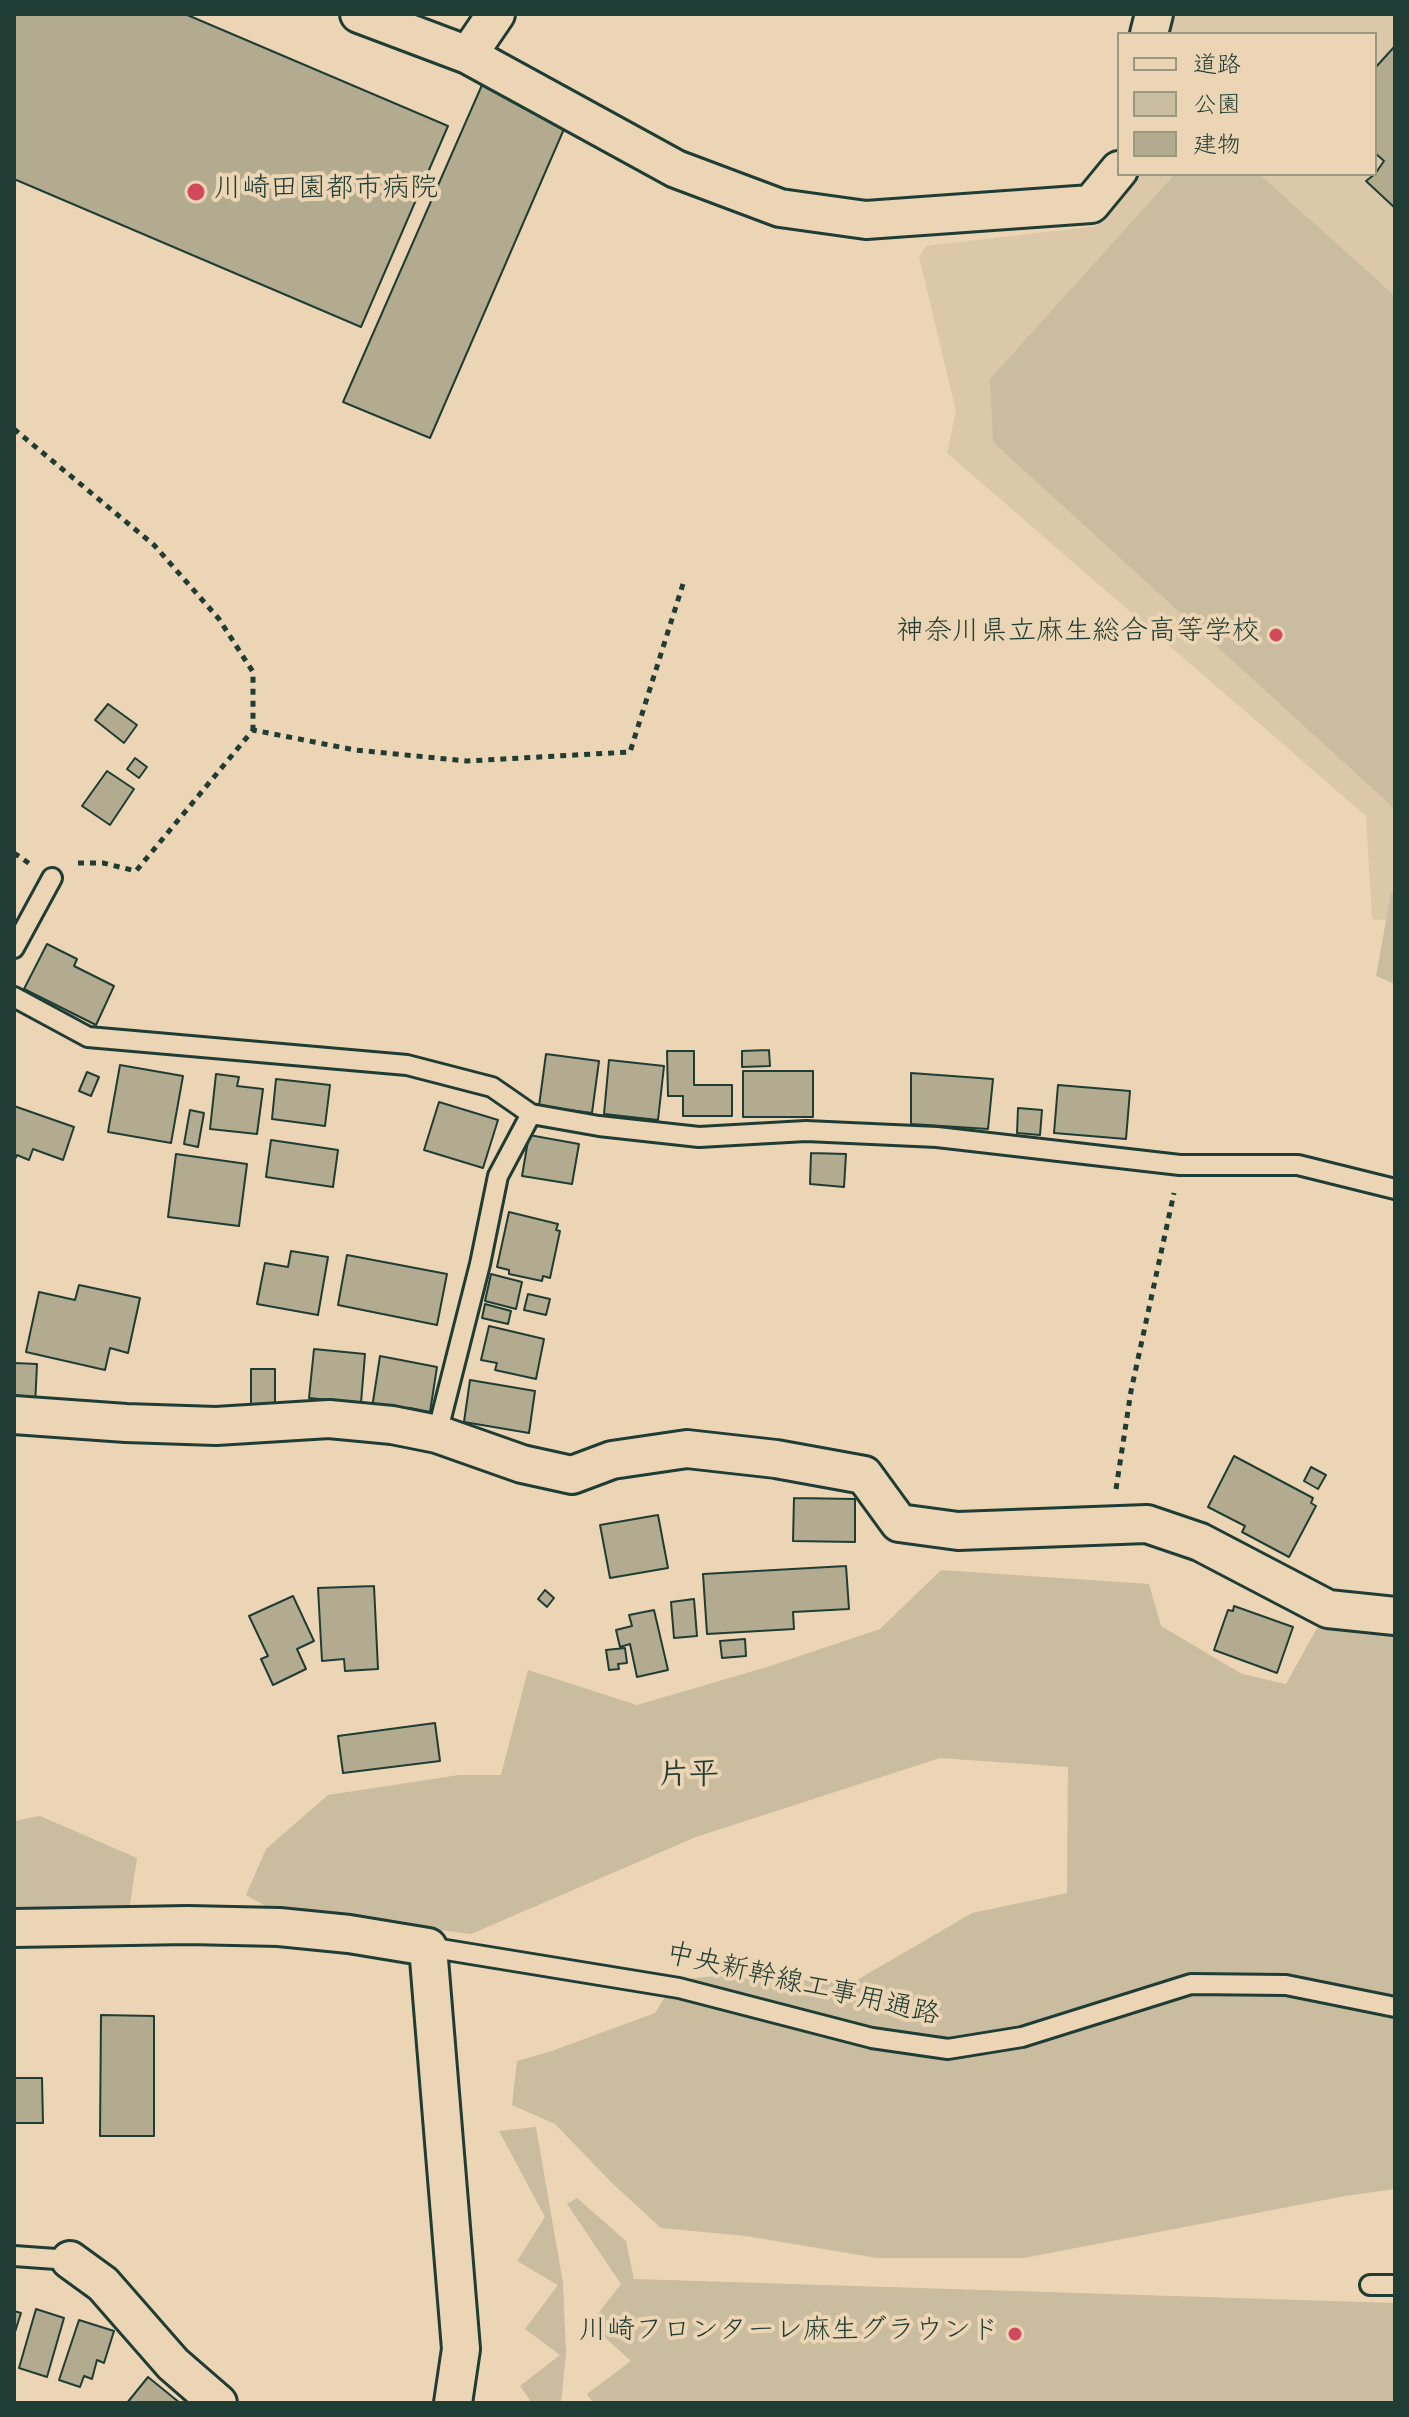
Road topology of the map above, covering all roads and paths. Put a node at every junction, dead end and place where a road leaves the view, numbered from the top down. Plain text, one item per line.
1 (359, 14) edge
2 (496, 14) edge
3 (468, 55) junction
4 (1117, 172) edge
5 (14, 429) edge
6 (683, 584) dead end
7 (253, 730) junction
8 (52, 878) joint
9 (14, 948) edge
10 (14, 997) edge
11 (531, 1114) junction
12 (1180, 1165) junction
13 (1395, 1189) edge
14 (14, 1415) edge
15 (437, 1434) junction
16 (1110, 1526) junction
17 (1395, 1616) edge
18 (14, 1928) edge
19 (428, 1947) junction
20 (1395, 2007) edge
21 (14, 2256) edge
22 (70, 2260) joint
23 (1370, 2285) dead end
24 (1395, 2285) edge
25 (218, 2403) edge
26 (453, 2403) edge

1 - 3 street
2 - 3 street
3 - 4 street
5 - 7 path
6 - 7 path
7 - 8 path
8 - 9 lane
10 - 11 lane
11 - 12 lane
11 - 15 lane
12 - 13 lane
12 - 16 path
14 - 15 street
15 - 16 street
16 - 17 street
18 - 19 street
19 - 20 lane, 中央新幹線工事用通路
19 - 26 street
21 - 22 lane
22 - 25 street
23 - 24 lane

